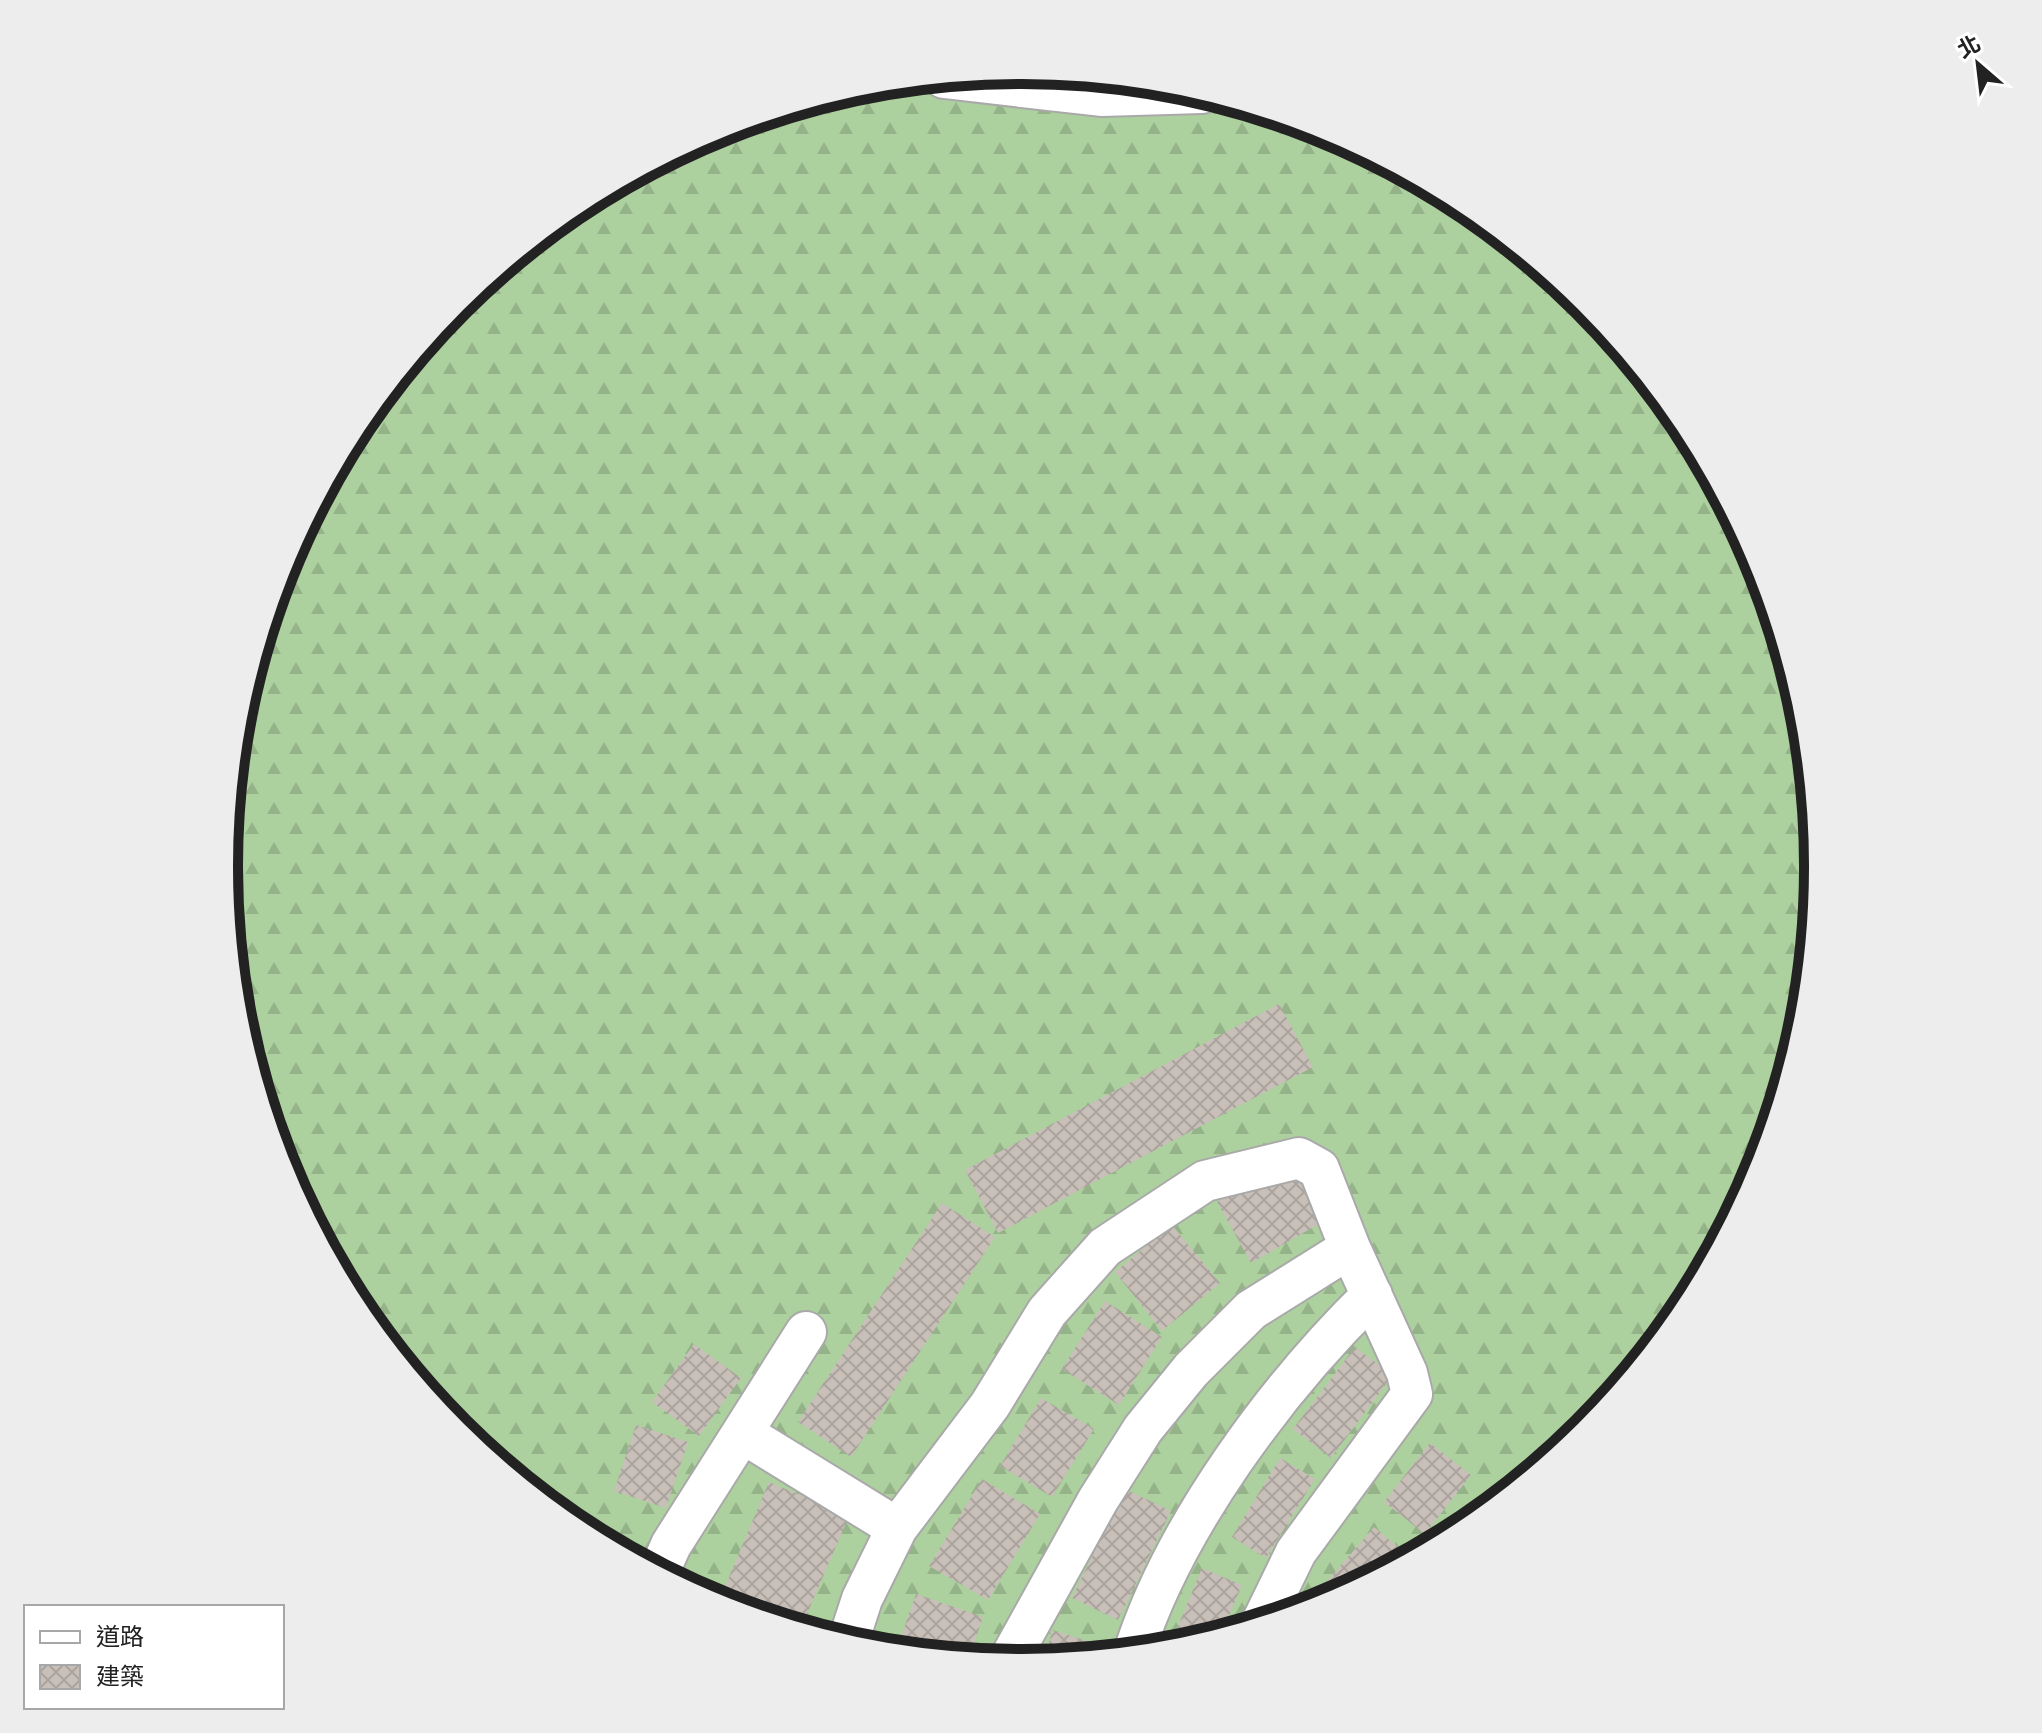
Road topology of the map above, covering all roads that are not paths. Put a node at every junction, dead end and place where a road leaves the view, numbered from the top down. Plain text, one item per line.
1 (1003, 85) edge
2 (1146, 95) edge
3 (1350, 1248) junction
4 (1372, 1295) junction
5 (806, 1332) dead end
6 (744, 1434) junction
7 (897, 1528) junction
8 (664, 1562) edge
9 (1269, 1608) edge
10 (852, 1630) edge
11 (1138, 1640) edge
12 (1015, 1649) edge

1 - 2 lane
3 - 4 lane
3 - 7 lane
3 - 12 lane
4 - 9 lane
4 - 11 lane
5 - 6 lane
6 - 7 lane
6 - 8 lane
7 - 10 lane

